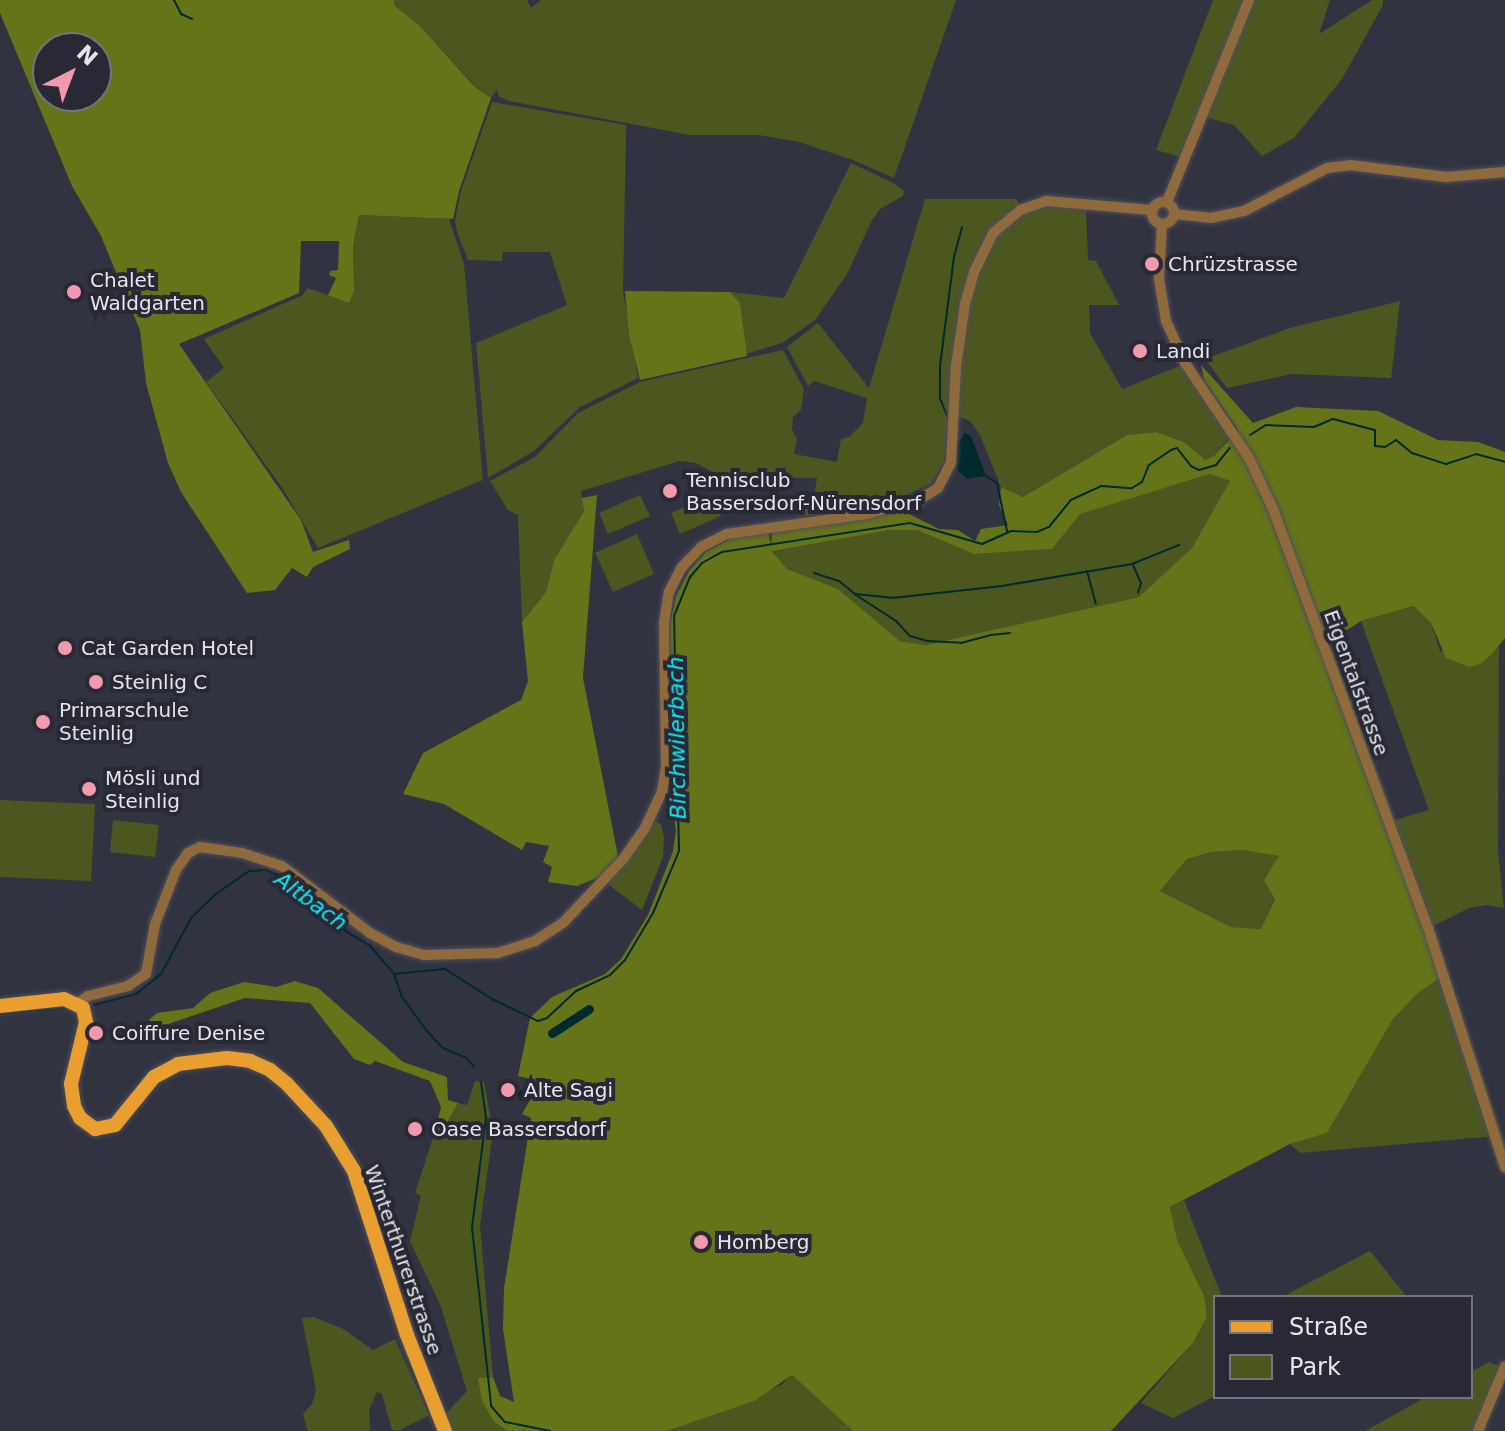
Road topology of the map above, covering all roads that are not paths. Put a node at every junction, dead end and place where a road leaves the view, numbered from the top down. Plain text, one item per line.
1 (1249, 0) edge
2 (1505, 172) edge
3 (1167, 202) junction
4 (1152, 210) junction
5 (1174, 214) junction
6 (1162, 224) junction
7 (78, 1003) junction
8 (0, 1006) edge
9 (1505, 1167) edge
10 (1505, 1366) edge
11 (445, 1431) edge
12 (1478, 1431) edge

1 - 3 street
2 - 5 street
3 - 4 street
3 - 5 street
4 - 6 street
4 - 7 street
5 - 6 street
6 - 9 street, Eigentalstrasse
7 - 8 main road
7 - 11 main road, Winterthurerstrasse
10 - 12 street

